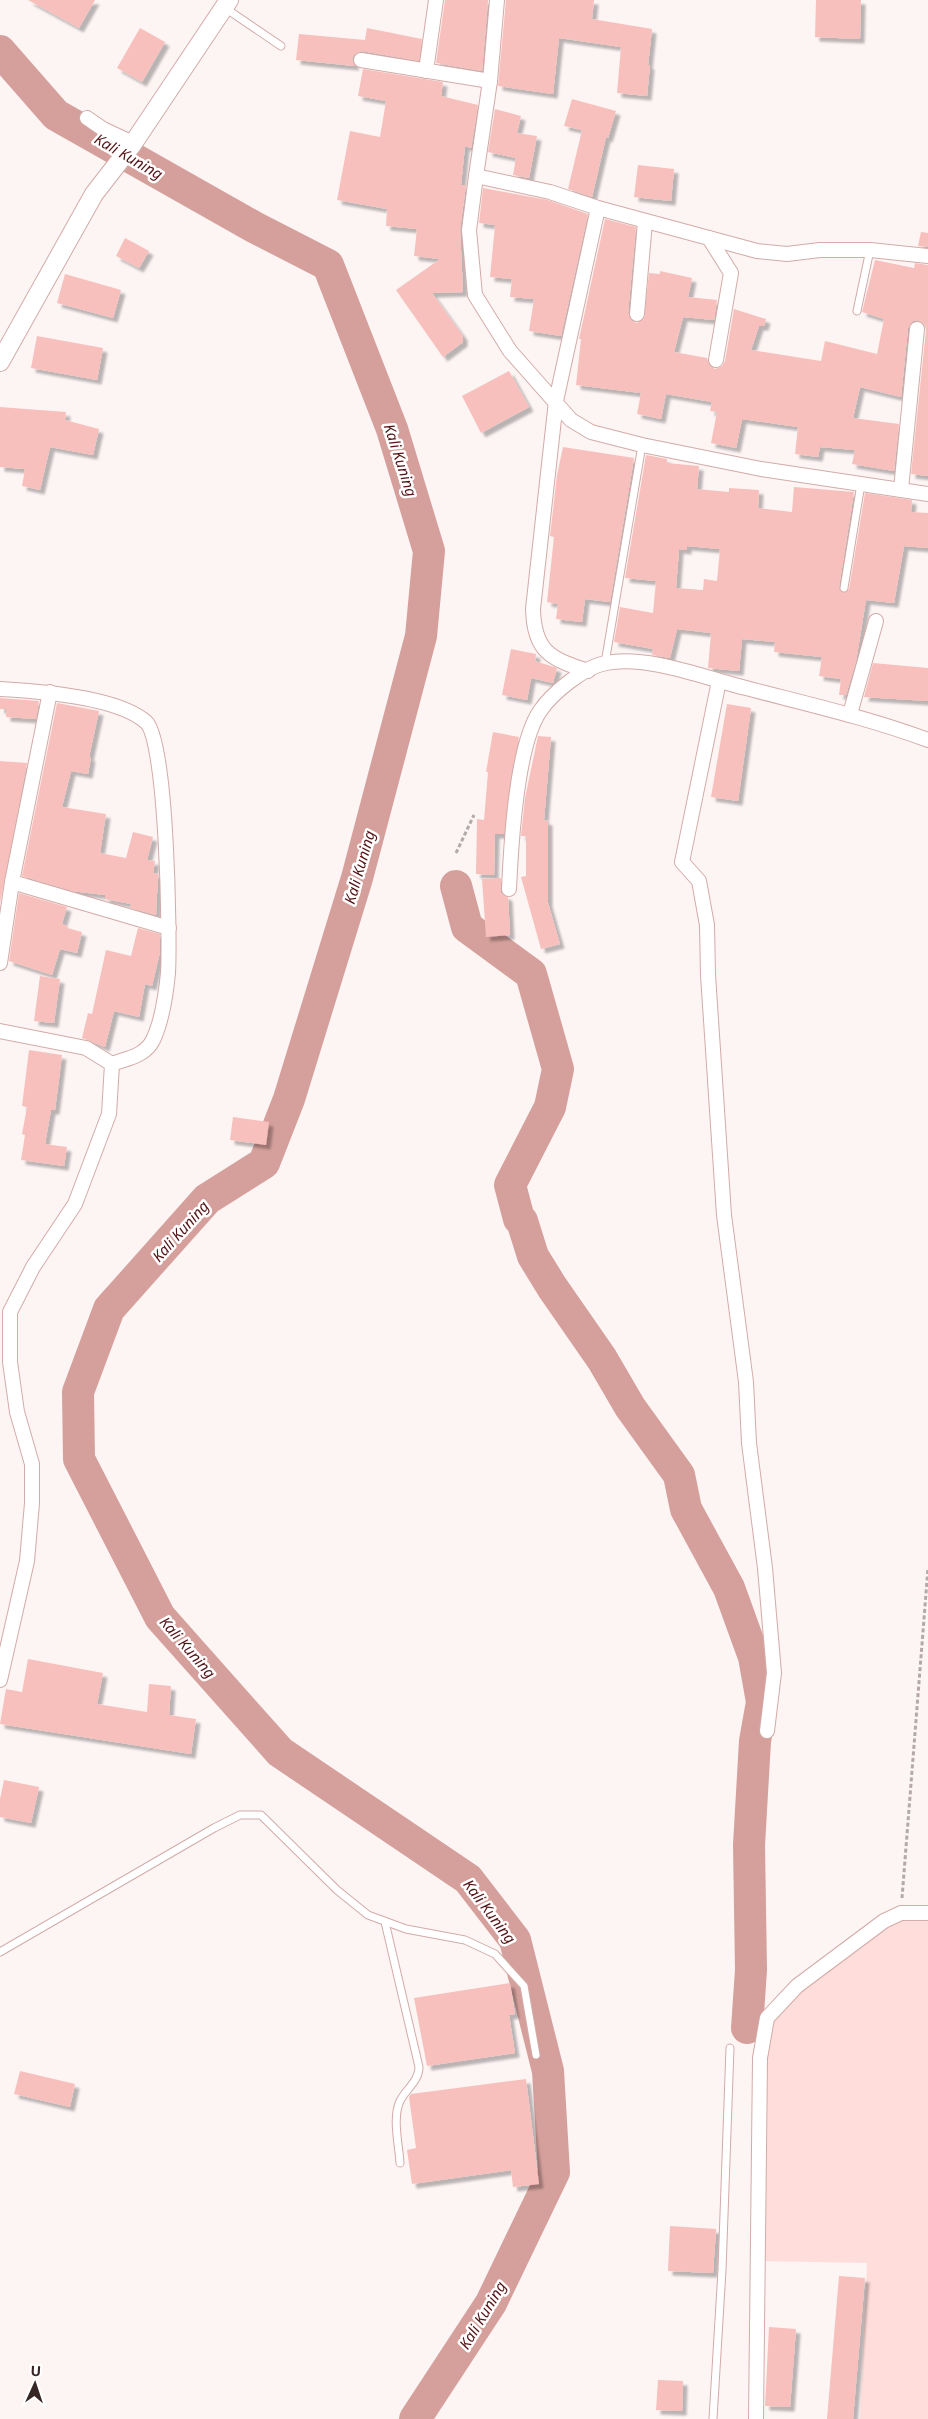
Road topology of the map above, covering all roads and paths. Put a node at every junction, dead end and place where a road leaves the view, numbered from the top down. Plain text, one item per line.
1 (436, 0) edge
2 (497, 0) edge
3 (227, 4) edge
4 (280, 46) dead end
5 (361, 60) dead end
6 (426, 71) junction
7 (490, 81) junction
8 (87, 118) dead end
9 (133, 144) junction
10 (476, 176) junction
11 (598, 208) junction
12 (645, 222) junction
13 (709, 238) junction
14 (870, 250) junction
15 (928, 256) edge
16 (857, 311) dead end
17 (637, 314) dead end
18 (917, 328) dead end
19 (716, 360) dead end
20 (0, 362) edge
21 (556, 401) junction
22 (642, 446) junction
23 (861, 484) junction
24 (901, 489) junction
25 (928, 494) edge
26 (844, 588) dead end
27 (876, 621) dead end
28 (605, 663) junction
29 (588, 671) junction
30 (719, 681) junction
31 (0, 689) edge
32 (50, 692) junction
33 (850, 714) junction
34 (928, 740) edge
35 (474, 815) dead end
36 (456, 853) dead end
37 (12, 882) junction
38 (508, 889) dead end
39 (169, 928) junction
40 (1, 942) edge
41 (0, 963) edge
42 (0, 1031) edge
43 (112, 1064) junction
44 (928, 1568) edge
45 (0, 1680) edge
46 (767, 1731) dead end
47 (901, 1913) junction
48 (928, 1913) edge
49 (386, 1922) junction
50 (0, 1952) edge
51 (730, 2048) dead end
52 (536, 2055) dead end
53 (400, 2163) dead end
54 (714, 2419) edge
55 (756, 2419) edge

1 - 6 street
2 - 7 street
3 - 4 lane
3 - 9 street
5 - 6 street
6 - 7 street
7 - 10 street
8 - 9 street
9 - 20 street
10 - 11 street
10 - 21 street
11 - 12 street
11 - 21 street
12 - 13 street
12 - 17 street
13 - 14 street
13 - 19 street
14 - 15 street
14 - 16 lane
18 - 24 street
21 - 22 street
21 - 29 street
22 - 23 street
22 - 28 lane
23 - 24 street
23 - 26 lane
24 - 25 street
27 - 33 street
28 - 29 street
28 - 30 street
29 - 38 street
30 - 33 street
30 - 46 street
31 - 32 street
32 - 37 street
32 - 39 street
33 - 34 street
35 - 36 path
37 - 39 street
37 - 40 street
39 - 43 street
40 - 41 street
42 - 43 street
43 - 45 street
44 - 47 path
47 - 48 street
47 - 55 street
49 - 50 lane
49 - 52 lane
49 - 53 lane
51 - 54 lane

